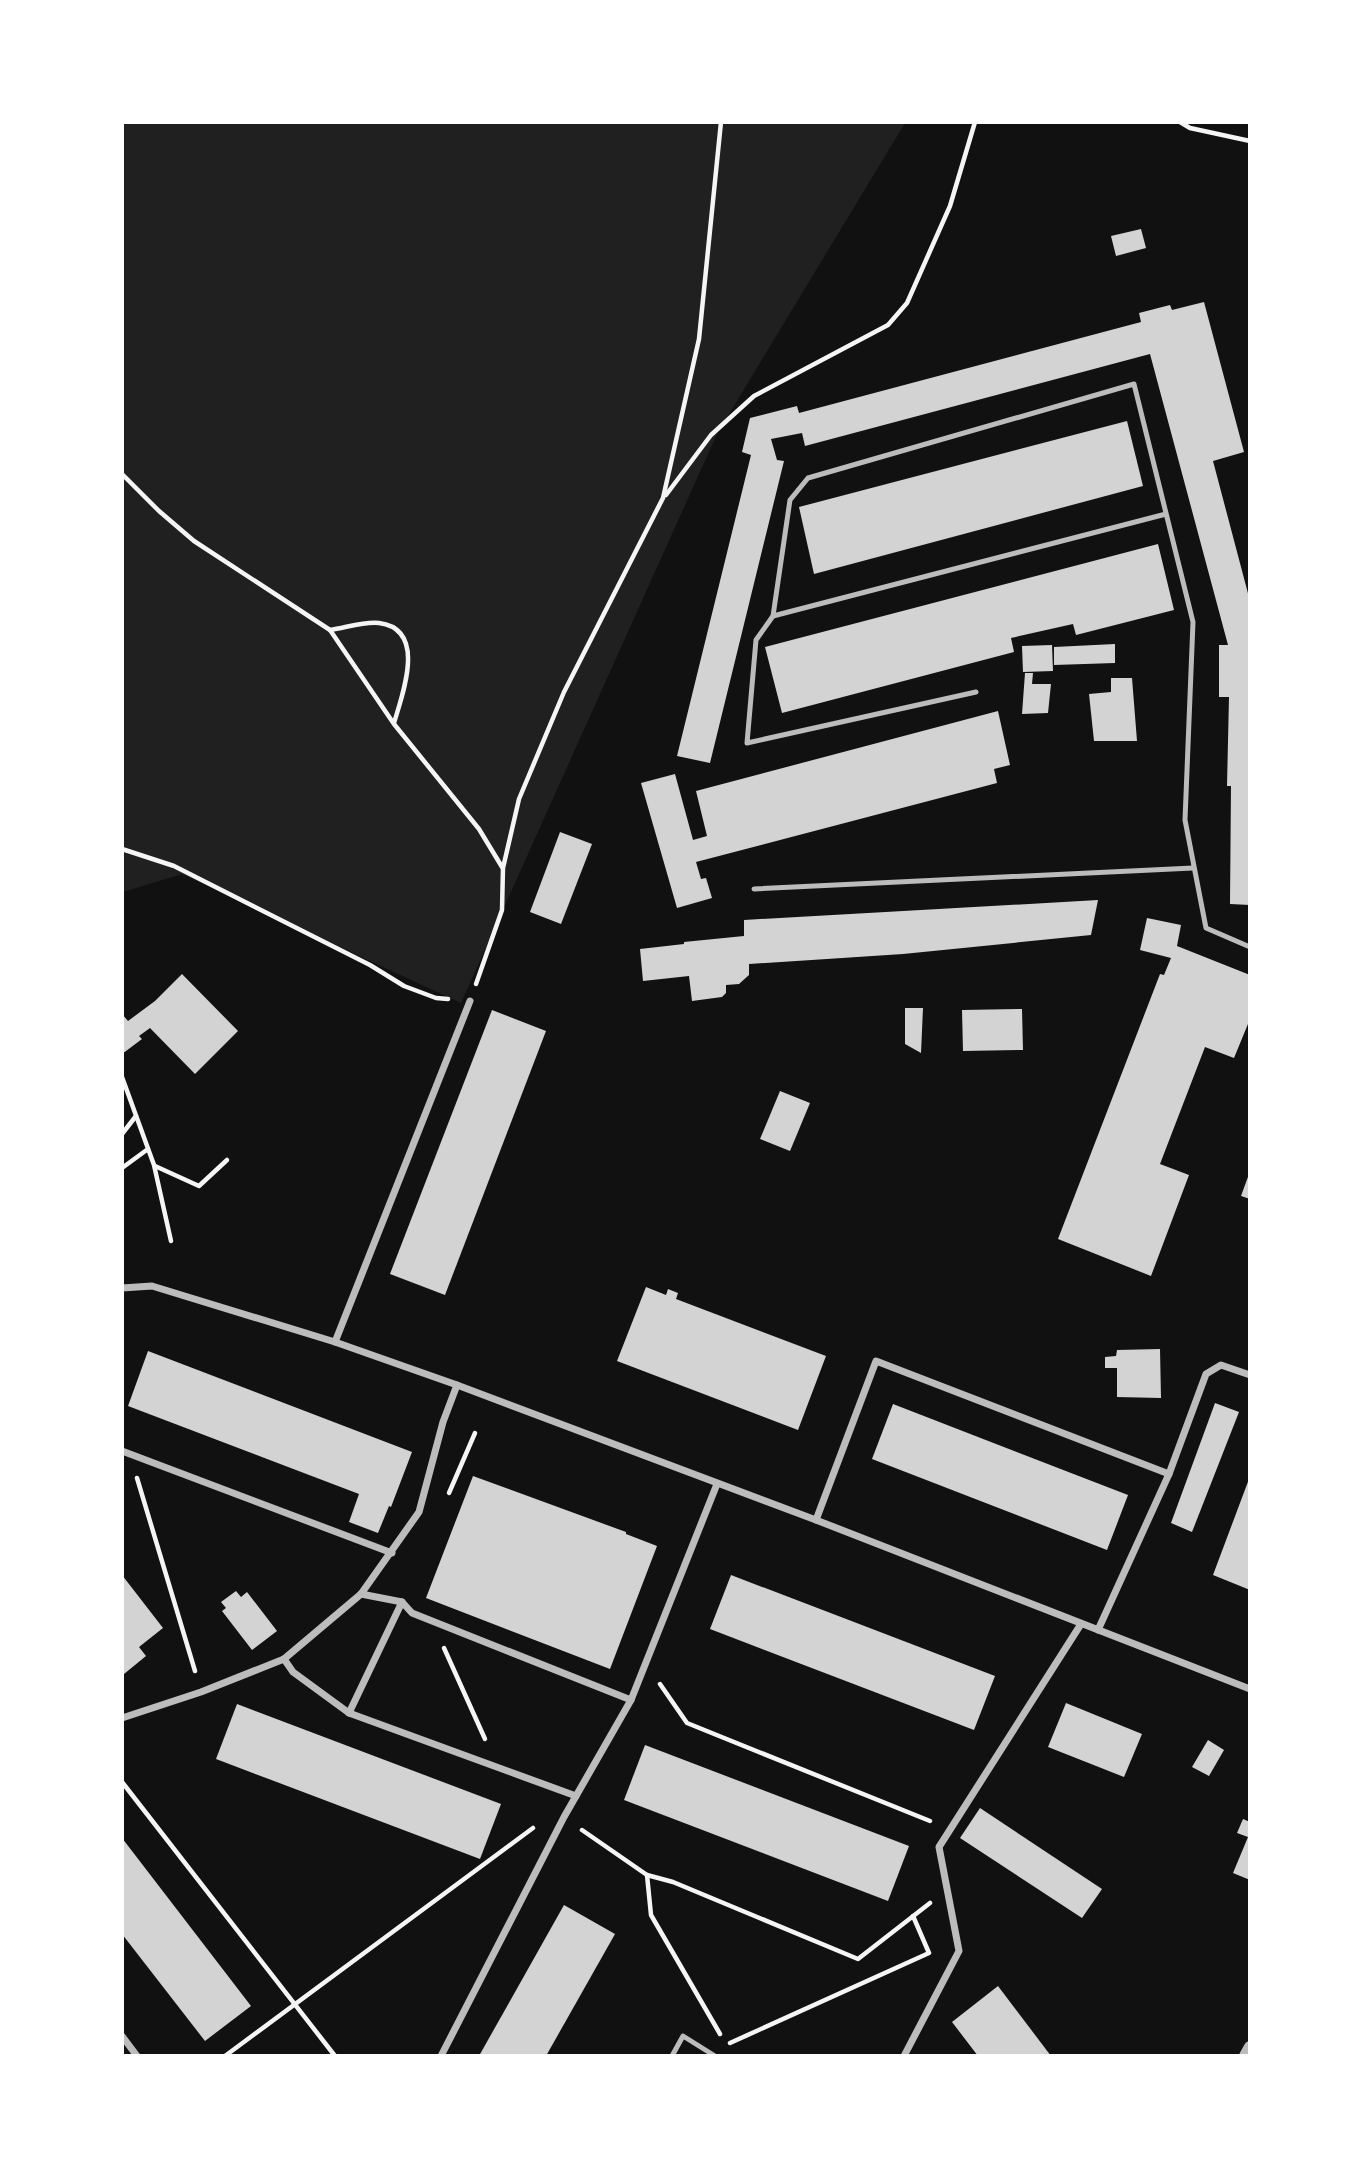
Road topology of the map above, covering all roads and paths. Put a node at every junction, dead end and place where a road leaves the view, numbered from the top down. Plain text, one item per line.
1 (721, 122) edge
2 (975, 122) edge
3 (1180, 122) edge
4 (1250, 141) edge
5 (122, 474) edge
6 (663, 498) junction
7 (1166, 514) junction
8 (773, 616) junction
9 (330, 630) junction
10 (976, 692) dead end
11 (394, 724) junction
12 (122, 849) edge
13 (503, 867) junction
14 (1193, 868) junction
15 (754, 889) dead end
16 (1250, 947) edge
17 (470, 1001) junction
18 (122, 1077) edge
19 (136, 1116) junction
20 (122, 1134) edge
21 (148, 1149) junction
22 (227, 1160) dead end
23 (154, 1166) junction
24 (122, 1168) edge
25 (171, 1241) dead end
26 (122, 1288) edge
27 (335, 1342) junction
28 (1250, 1375) edge
29 (457, 1385) junction
30 (126, 1453) edge
31 (1169, 1474) junction
32 (718, 1484) junction
33 (816, 1520) junction
34 (392, 1552) junction
35 (361, 1594) junction
36 (402, 1602) junction
37 (432, 1622) junction
38 (1081, 1624) junction
39 (1098, 1630) junction
40 (284, 1659) junction
41 (646, 1663) junction
42 (1250, 1689) edge
43 (201, 1692) junction
44 (631, 1700) junction
45 (349, 1713) junction
46 (122, 1718) edge
47 (497, 1767) junction
48 (122, 1782) edge
49 (576, 1796) junction
50 (564, 1817) junction
51 (542, 1821) dead end
52 (951, 1829) junction
53 (647, 1875) junction
54 (947, 1890) junction
55 (913, 1916) junction
56 (296, 2003) junction
57 (122, 2036) edge
58 (1250, 2047) edge
59 (137, 2056) edge
60 (225, 2056) edge
61 (335, 2056) edge
62 (441, 2056) edge
63 (672, 2056) edge
64 (715, 2056) edge
65 (904, 2056) edge
66 (1245, 2056) edge

1 - 6 path
2 - 6 path
3 - 4 path
5 - 9 path
6 - 13 path
7 - 8 lane
7 - 8 lane
7 - 14 lane
8 - 10 lane
9 - 11 path
9 - 11 path
11 - 13 path
12 - 17 path
13 - 17 path
14 - 15 lane
14 - 16 lane
17 - 27 street
18 - 19 path
19 - 20 path
19 - 21 path
21 - 23 path
21 - 24 path
22 - 23 path
23 - 25 path
26 - 27 street
27 - 29 street
28 - 31 street
29 - 32 street
29 - 34 street
30 - 34 street
30 - 43 path
31 - 33 street
31 - 39 street
32 - 33 street
32 - 41 street
33 - 38 street
34 - 35 street
35 - 36 street
35 - 40 street
36 - 37 street
36 - 45 street
37 - 44 street
37 - 47 path
38 - 39 street
38 - 52 street
39 - 42 street
40 - 43 street
40 - 45 street
41 - 44 street
41 - 52 path
43 - 46 street
44 - 49 street
45 - 47 street
47 - 49 street
48 - 56 path
49 - 50 street
50 - 53 path
50 - 62 street
51 - 56 path
52 - 54 street
53 - 55 path
53 - 55 path
54 - 55 path
54 - 65 street
56 - 60 path
56 - 61 path
57 - 59 street
58 - 66 street
63 - 64 lane

